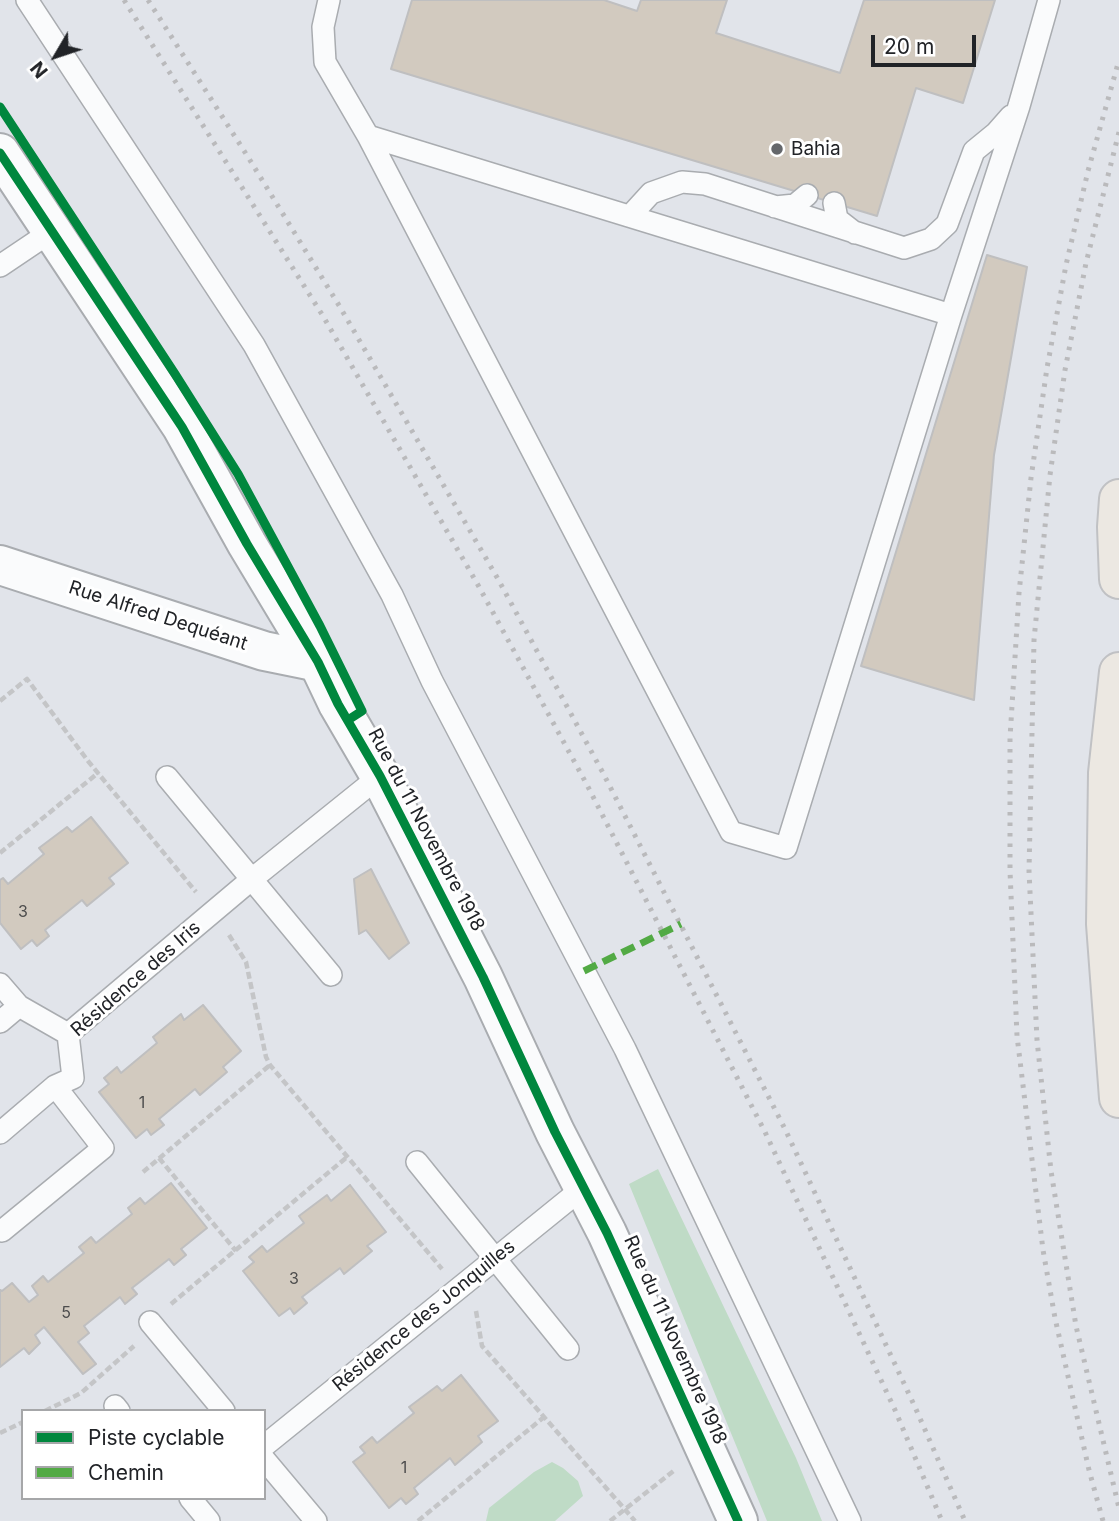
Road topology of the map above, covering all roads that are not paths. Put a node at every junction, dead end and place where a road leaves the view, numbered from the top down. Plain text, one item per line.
1 (27, 0) edge
2 (329, 0) edge
3 (1049, 0) edge
4 (1018, 106) junction
5 (368, 136) junction
6 (0, 153) edge
7 (807, 195) dead end
8 (834, 203) dead end
9 (771, 207) junction
10 (629, 216) junction
11 (52, 231) junction
12 (856, 234) junction
13 (0, 266) edge
14 (951, 315) junction
15 (1119, 499) edge
16 (0, 565) edge
17 (1119, 579) edge
18 (318, 662) junction
19 (1119, 672) edge
20 (380, 776) junction
21 (167, 777) dead end
22 (252, 879) junction
23 (331, 975) dead end
24 (0, 984) edge
25 (19, 1006) junction
26 (0, 1022) edge
27 (68, 1034) junction
28 (55, 1086) junction
29 (1119, 1098) edge
30 (0, 1133) edge
31 (417, 1162) dead end
32 (584, 1187) junction
33 (2, 1231) dead end
34 (495, 1258) junction
35 (150, 1322) road end
36 (568, 1349) dead end
37 (222, 1409) edge
38 (266, 1444) edge
39 (266, 1461) edge
40 (316, 1521) edge
41 (738, 1521) edge
42 (850, 1521) edge

1 - 42 lane
2 - 5 lane
3 - 4 lane
4 - 12 lane
4 - 14 lane
5 - 10 lane
5 - 14 lane
6 - 11 street, Rue du 11 Novembre 1918
7 - 9 lane
8 - 12 lane
9 - 10 lane
9 - 12 lane
10 - 14 lane
11 - 13 lane
11 - 18 street, Rue du 11 Novembre 1918
15 - 17 highway
16 - 18 street, Rue Alfred Dequéant
18 - 20 street, Rue du 11 Novembre 1918
19 - 29 highway
20 - 22 lane, Résidence des Iris
20 - 32 street, Rue du 11 Novembre 1918
21 - 22 lane
22 - 23 lane
22 - 27 lane, Résidence des Iris
24 - 25 lane
25 - 26 lane
25 - 27 lane
27 - 28 lane, Résidence des Iris
28 - 30 lane
28 - 33 lane
31 - 34 lane
32 - 34 lane, Résidence des Jonquilles
32 - 41 street, Rue du 11 Novembre 1918
34 - 36 lane
34 - 38 lane, Résidence des Jonquilles
35 - 37 lane
39 - 40 lane

